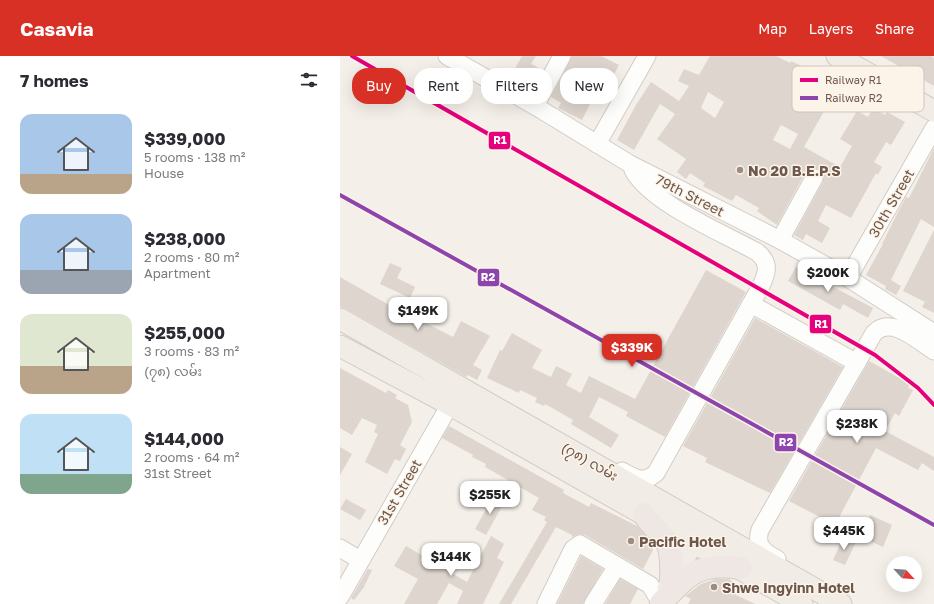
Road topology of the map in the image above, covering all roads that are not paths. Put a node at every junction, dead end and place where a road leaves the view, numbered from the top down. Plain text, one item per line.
1 (447, 56) edge
2 (562, 56) edge
3 (647, 56) edge
4 (837, 56) edge
5 (854, 66) edge
6 (535, 106) junction
7 (924, 106) edge
8 (934, 112) edge
9 (934, 128) edge
10 (597, 144) junction
11 (630, 164) junction
12 (814, 178) dead end
13 (780, 240) junction
14 (848, 278) junction
15 (751, 304) junction
16 (340, 319) edge
17 (934, 333) edge
18 (340, 346) edge
19 (934, 351) edge
20 (856, 363) junction
21 (454, 396) junction
22 (553, 440) junction
23 (644, 514) junction
24 (698, 534) junction
25 (340, 548) edge
26 (360, 560) junction
27 (617, 566) junction
28 (741, 568) junction
29 (671, 582) junction
30 (340, 597) edge
31 (660, 603) edge
32 (546, 604) edge
33 (593, 604) edge
34 (802, 604) edge
35 (841, 604) edge
36 (847, 604) edge

1 - 6 street, 79th Street
2 - 6 street
3 - 10 street
4 - 5 main road
6 - 10 street, 79th Street
7 - 8 main road
9 - 14 street, 30th Street
10 - 11 street, 79th Street
11 - 13 street, 79th Street
11 - 15 street
12 - 13 street
13 - 14 street, 79th Street
14 - 17 street, 79th Street
15 - 20 street
15 - 22 street
16 - 21 main road, (၇၈) လမ်း
18 - 21 main road, (၇၈) လမ်း
19 - 20 street
20 - 36 street
21 - 22 main road, (၇၈) လမ်း
21 - 23 main road, (၇၈) လမ်း
21 - 26 street, 31st Street
22 - 24 main road, (၇၈) လမ်း
23 - 24 main road, (၇၈) လမ်း
23 - 29 highway
24 - 28 main road, (၇၈) လမ်း
24 - 29 main road
24 - 35 main road, (၇၈) လမ်း
25 - 26 street
26 - 30 street, 31st Street
27 - 31 street
27 - 32 street
27 - 33 street
28 - 31 highway
28 - 34 main road, (၇၈) လမ်း
29 - 31 main road

